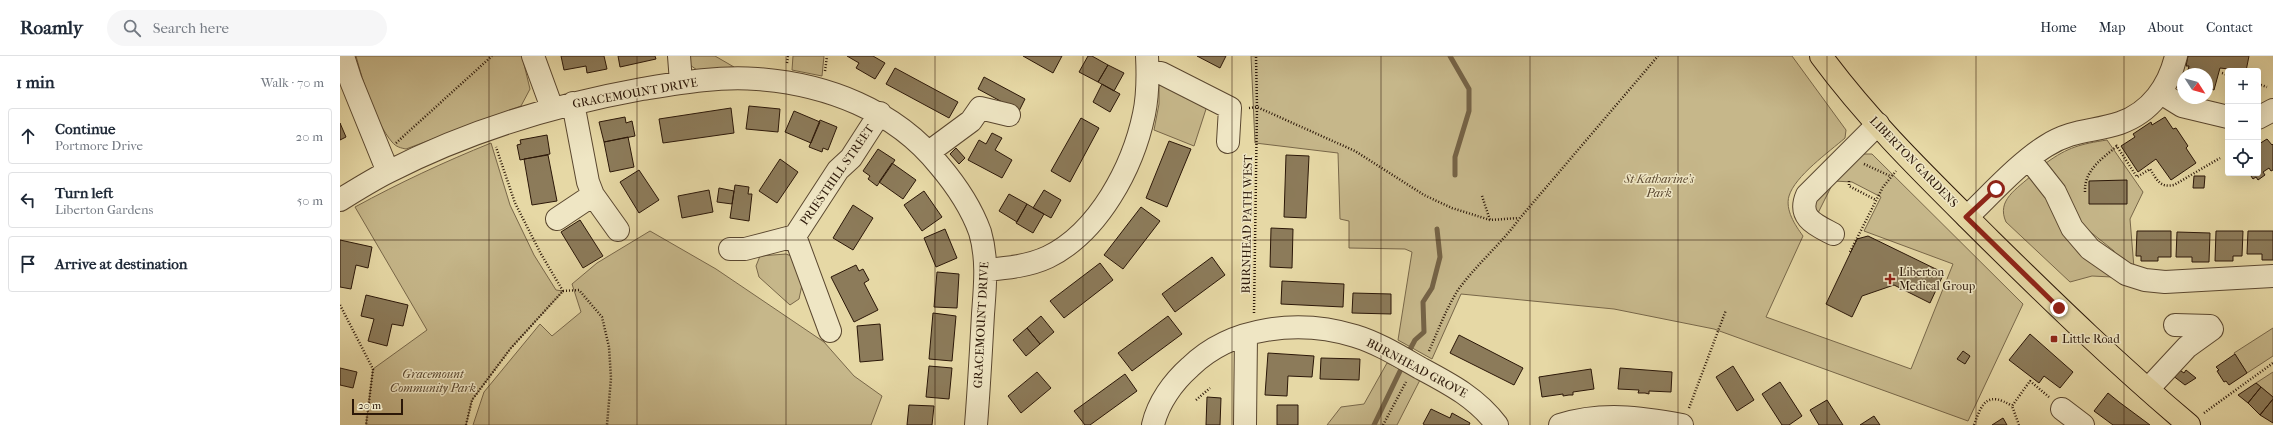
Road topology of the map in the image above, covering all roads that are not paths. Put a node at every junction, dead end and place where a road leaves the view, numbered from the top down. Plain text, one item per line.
1 (343, 56) edge
2 (533, 56) edge
3 (679, 56) edge
4 (1821, 56) edge
5 (2176, 56) edge
6 (1148, 63) edge
7 (681, 82) junction
8 (2161, 93) junction
9 (573, 103) junction
10 (552, 108) junction
11 (2273, 110) edge
12 (880, 113) junction
13 (1010, 115) dead end
14 (2225, 116) edge
15 (2261, 116) edge
16 (1878, 124) junction
17 (1228, 142) dead end
18 (929, 152) junction
19 (2029, 159) junction
20 (384, 162) junction
21 (593, 195) junction
22 (340, 200) edge
23 (1966, 217) junction
24 (557, 219) dead end
25 (618, 230) dead end
26 (1833, 234) dead end
27 (795, 236) junction
28 (740, 252) dead end
29 (986, 270) junction
30 (2273, 276) edge
31 (2175, 325) dead end
32 (830, 331) dead end
33 (1246, 335) junction
34 (2148, 389) junction
35 (2062, 409) road end
36 (1685, 418) edge
37 (2195, 420) edge
38 (976, 425) edge
39 (1153, 425) edge
40 (1244, 425) edge
41 (1497, 425) edge
42 (1560, 425) edge
43 (2083, 425) edge

1 - 20 street
2 - 10 street
3 - 7 street
4 - 16 main road, LIBERTON GARDENS
5 - 8 street
6 - 17 street
6 - 29 street
7 - 9 street, GRACEMOUNT DRIVE
7 - 12 street, GRACEMOUNT DRIVE
8 - 14 street
8 - 19 street
9 - 10 street, GRACEMOUNT DRIVE
9 - 21 street
10 - 20 street, GRACEMOUNT DRIVE
11 - 15 street
12 - 18 street, GRACEMOUNT DRIVE
12 - 27 street, PRIESTHILL STREET
13 - 18 street
16 - 23 main road, LIBERTON GARDENS
16 - 26 street
18 - 29 street, GRACEMOUNT DRIVE
19 - 23 street
19 - 30 street
20 - 22 street, GRACEMOUNT DRIVE
21 - 24 street
21 - 25 street
23 - 34 main road, LIBERTON GARDENS
27 - 28 street, PRIESTHILL STREET
27 - 32 street, PRIESTHILL STREET
29 - 38 street, GRACEMOUNT DRIVE
31 - 34 street
33 - 39 street, BURNHEAD GROVE
33 - 40 street
33 - 41 street, BURNHEAD GROVE
34 - 37 main road, LIBERTON GARDENS
35 - 43 street
36 - 42 street

